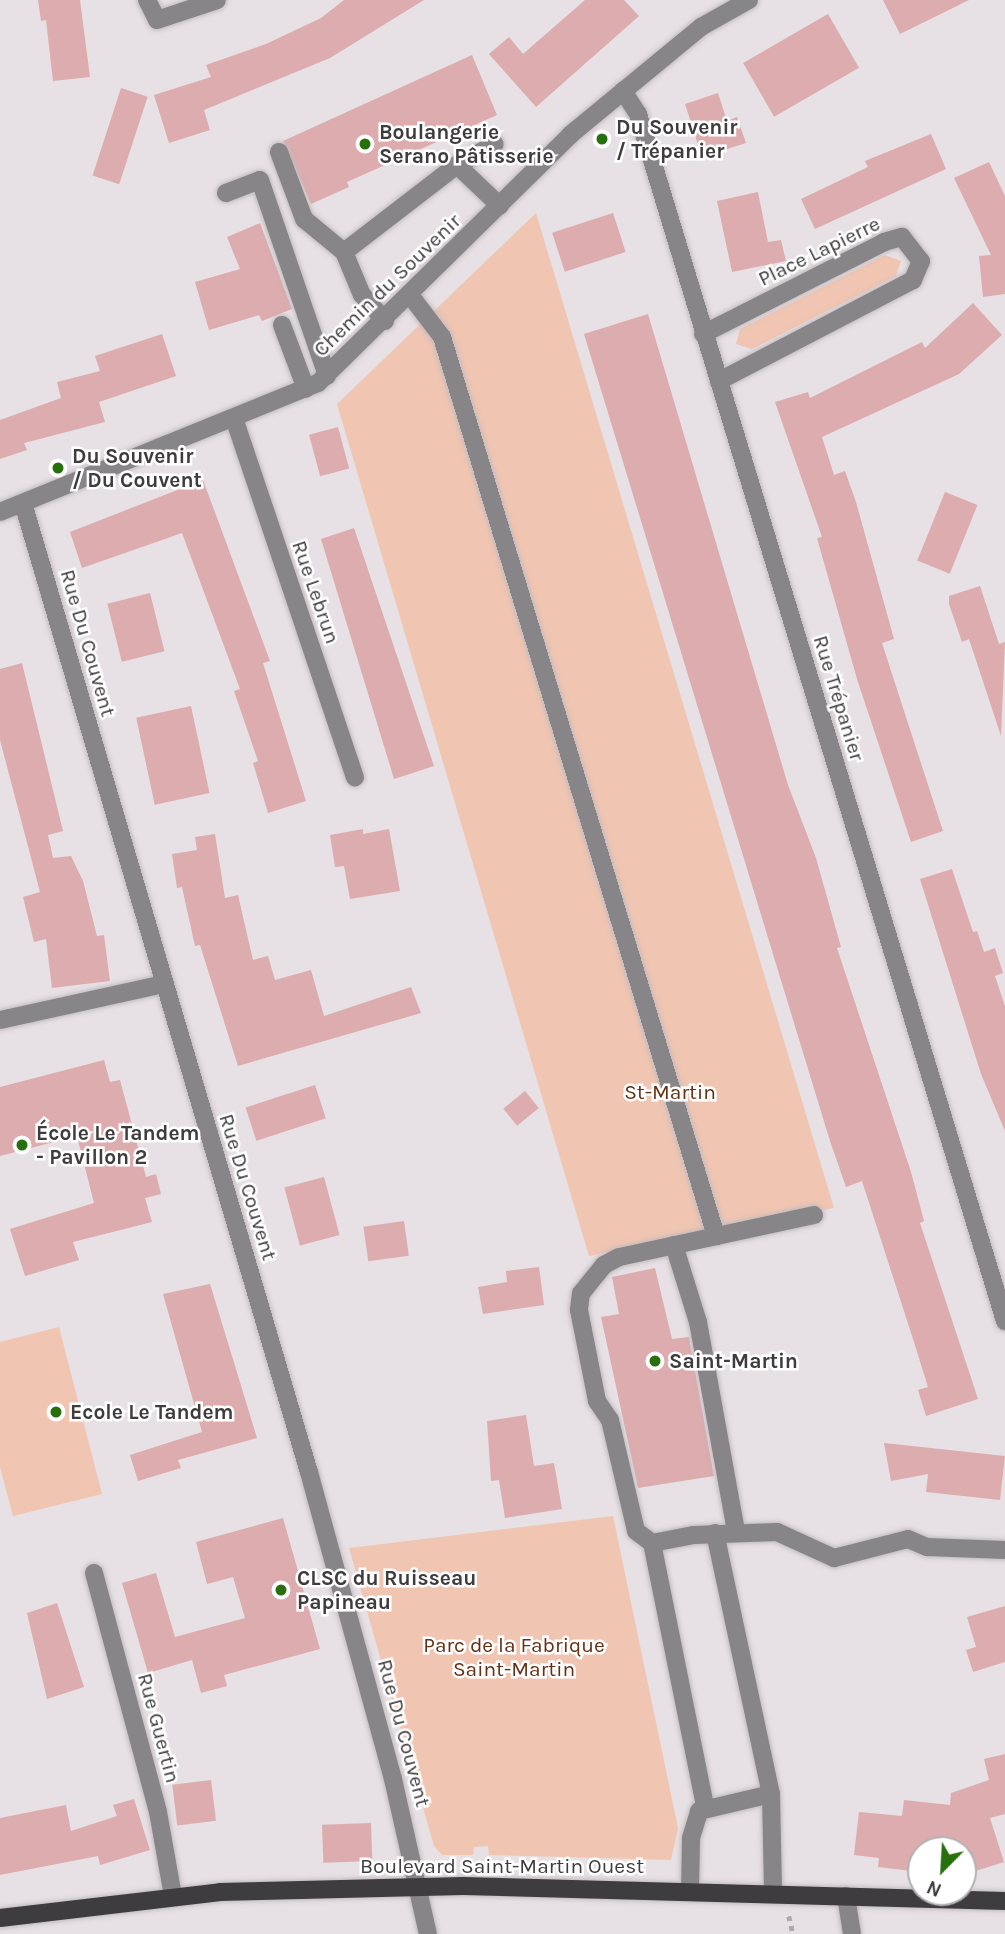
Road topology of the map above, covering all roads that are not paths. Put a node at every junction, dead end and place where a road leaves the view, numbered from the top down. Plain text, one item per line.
1 (147, 0) edge
2 (217, 0) edge
3 (749, 0) edge
4 (717, 7) edge
5 (623, 91) junction
6 (495, 144) dead end
7 (279, 152) dead end
8 (457, 165) junction
9 (226, 193) dead end
10 (499, 206) junction
11 (344, 252) junction
12 (410, 295) junction
13 (385, 321) junction
14 (282, 325) dead end
15 (703, 334) junction
16 (327, 376) junction
17 (719, 381) junction
18 (306, 389) junction
19 (235, 421) junction
20 (23, 503) junction
21 (0, 512) edge
22 (355, 777) dead end
23 (164, 984) junction
24 (0, 1020) edge
25 (814, 1215) dead end
26 (716, 1236) junction
27 (674, 1245) junction
28 (1005, 1321) edge
29 (736, 1532) junction
30 (715, 1533) junction
31 (652, 1543) junction
32 (1005, 1550) edge
33 (94, 1573) dead end
34 (771, 1794) junction
35 (705, 1806) junction
36 (418, 1887) junction
37 (690, 1891) junction
38 (773, 1893) junction
39 (173, 1896) junction
40 (846, 1896) junction
41 (1005, 1901) edge
42 (0, 1918) edge
43 (428, 1934) edge
44 (852, 1934) edge

1 - 2 street
3 - 4 street, Chemin du Souvenir
4 - 5 street, Chemin du Souvenir
5 - 10 street, Chemin du Souvenir
5 - 15 street, Rue Trépanier
6 - 8 street
7 - 11 street
8 - 10 street
8 - 11 street
9 - 16 street
10 - 12 street, Chemin du Souvenir
11 - 13 street
12 - 13 street, Chemin du Souvenir
12 - 26 street
13 - 16 street, Chemin du Souvenir
14 - 18 street
15 - 17 street, Rue Trépanier
15 - 17 street, Place Lapierre
16 - 18 street, Chemin du Souvenir
17 - 28 street, Rue Trépanier
18 - 19 street, Chemin du Souvenir
19 - 20 street, Chemin du Souvenir
19 - 22 street, Rue Lebrun
20 - 21 street, Chemin du Souvenir
20 - 23 street, Rue Du Couvent
23 - 24 street
23 - 36 street, Rue Du Couvent
25 - 26 street
26 - 27 street
27 - 29 street
27 - 31 street
29 - 30 street
29 - 32 street
30 - 31 street
30 - 34 street
31 - 35 street
33 - 39 street, Rue Guertin
34 - 35 street
34 - 38 street
35 - 37 street
36 - 37 main road, Boulevard Saint-Martin Ouest
36 - 39 main road, Boulevard Saint-Martin Ouest
36 - 43 street, Rue Du Couvent
37 - 38 main road, Boulevard Saint-Martin Ouest
38 - 40 main road, Boulevard Saint-Martin Ouest
39 - 42 main road, Boulevard Saint-Martin Ouest
40 - 41 main road, Boulevard Saint-Martin Ouest
40 - 44 street

